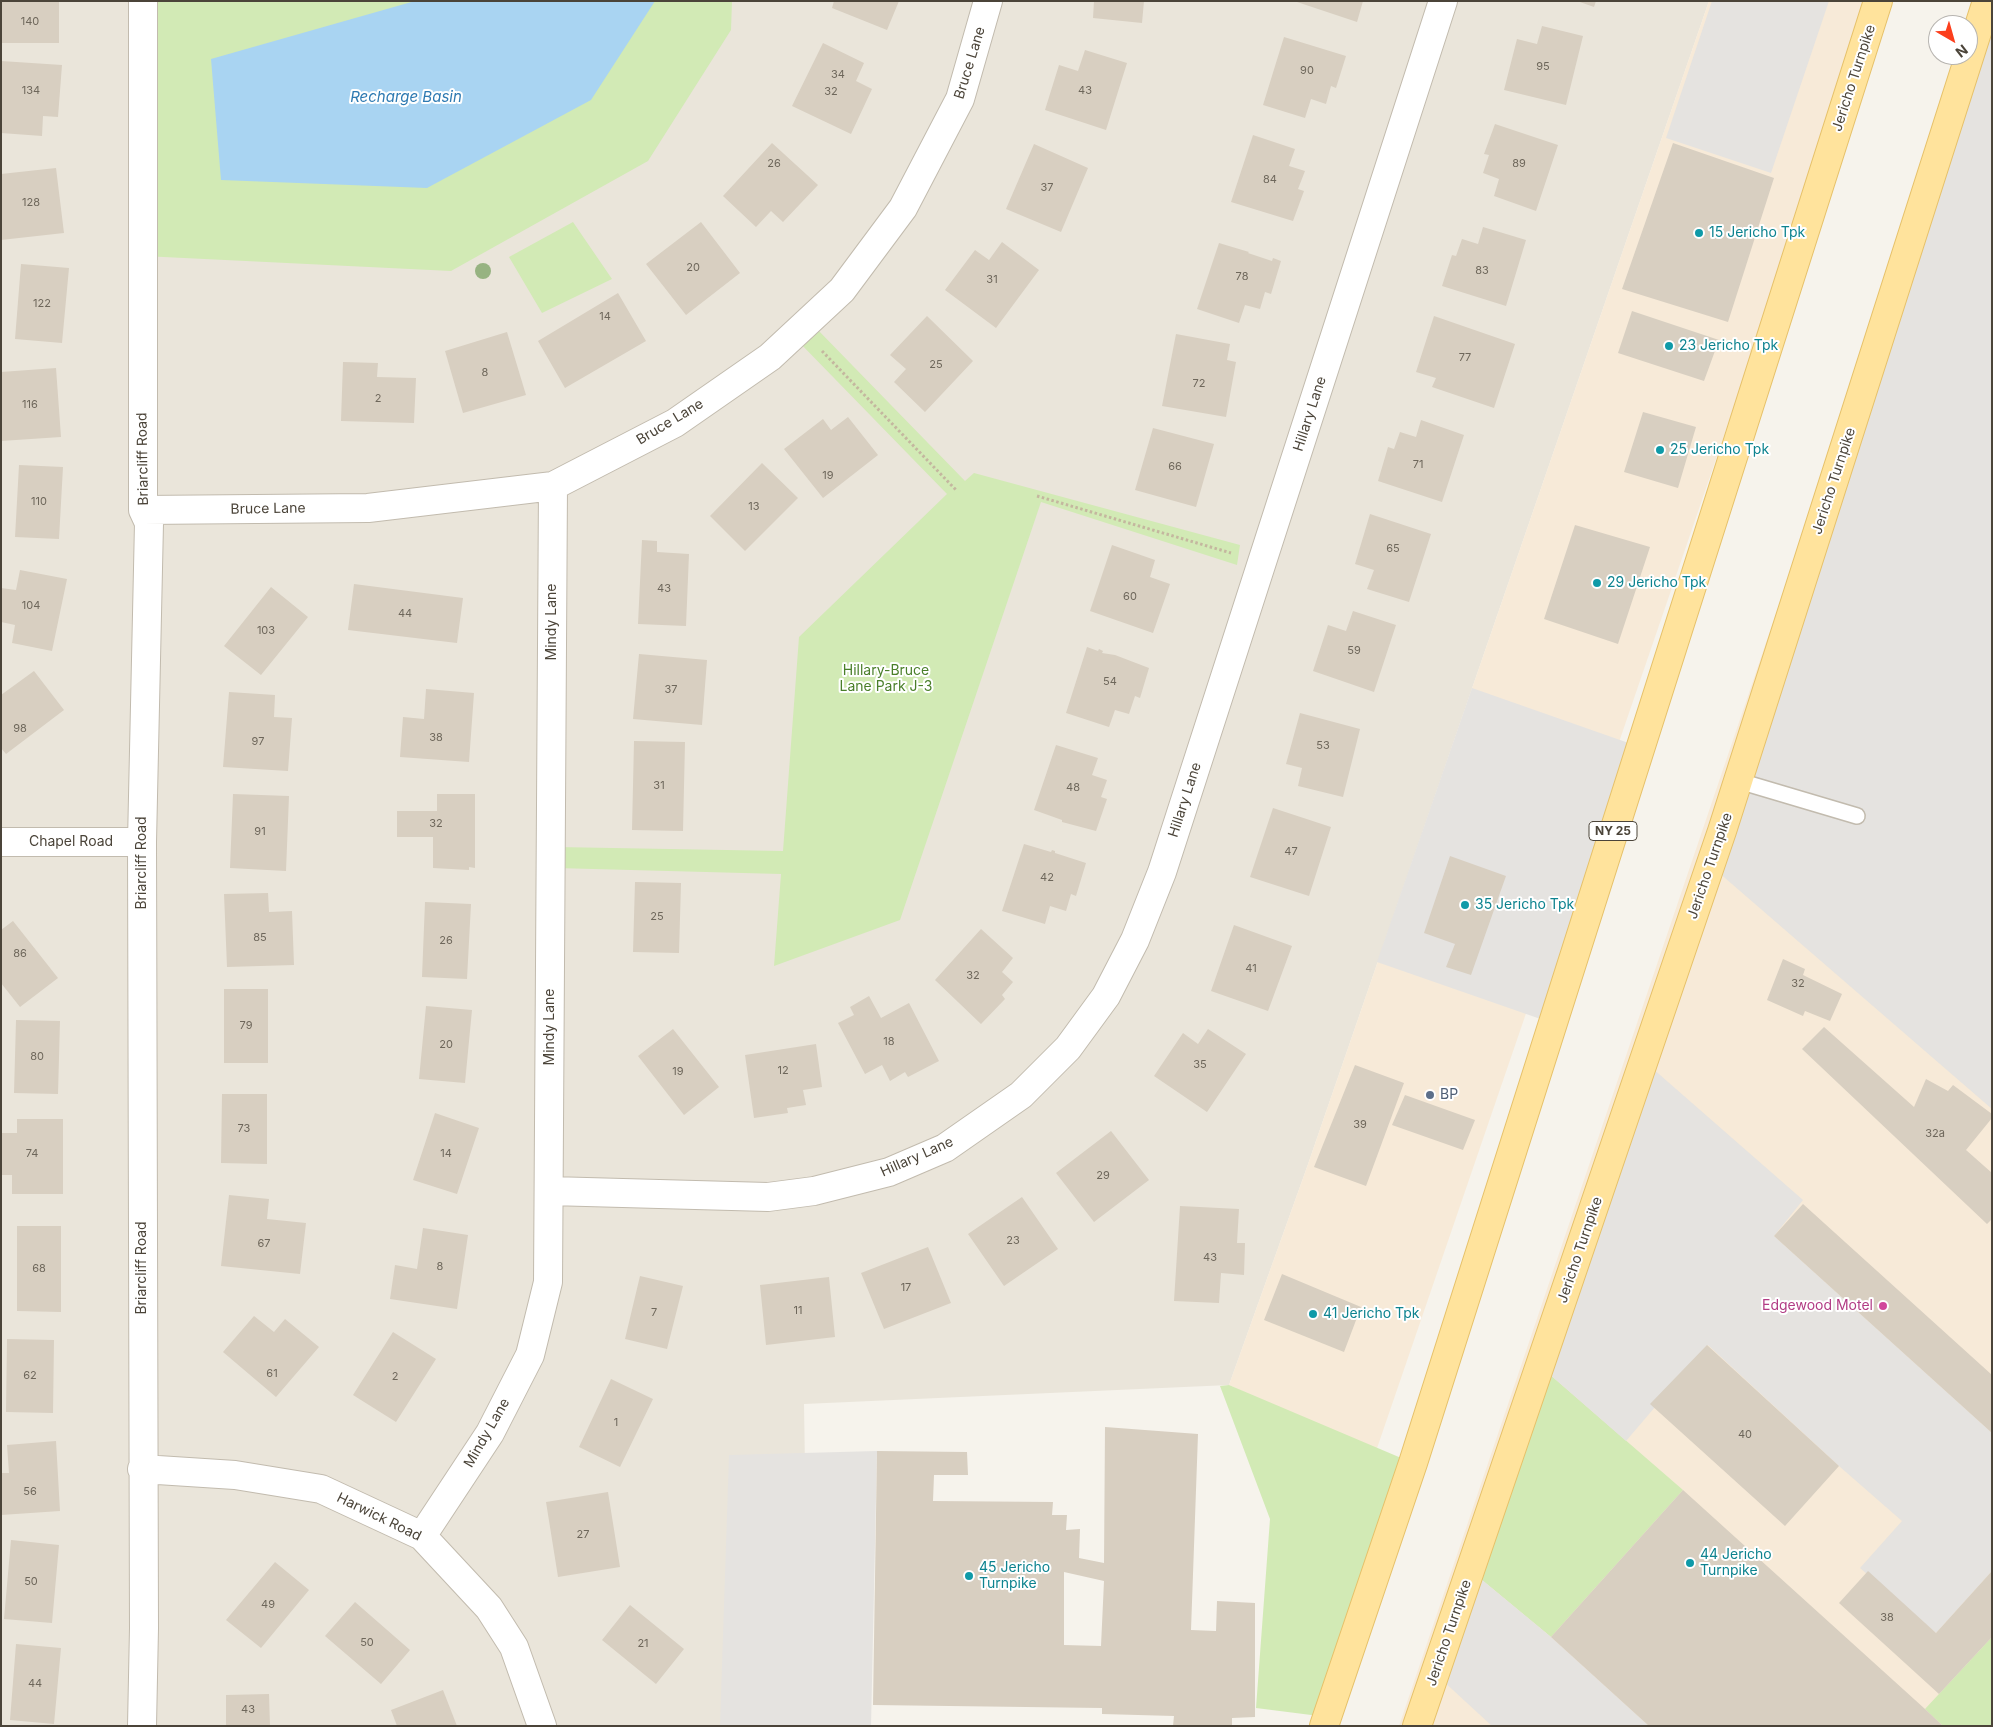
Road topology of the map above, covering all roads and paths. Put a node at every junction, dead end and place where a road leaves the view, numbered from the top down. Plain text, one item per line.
1 (143, 1) edge
2 (988, 1) edge
3 (1443, 1) edge
4 (1878, 1) edge
5 (1987, 1) edge
6 (801, 328) junction
7 (553, 486) junction
8 (957, 491) dead end
9 (1037, 496) dead end
10 (143, 510) junction
11 (1262, 563) junction
12 (1739, 781) junction
13 (1857, 816) dead end
14 (1, 842) edge
15 (142, 842) junction
16 (550, 1191) junction
17 (142, 1469) junction
18 (422, 1536) junction
19 (142, 1726) edge
20 (542, 1726) edge
21 (1324, 1726) edge
22 (1417, 1726) edge

1 - 10 street, Briarcliff Road
2 - 6 street, Bruce Lane
3 - 11 street, Hillary Lane
4 - 21 main road, Jericho Turnpike / NY 25
5 - 12 main road, Jericho Turnpike
6 - 7 street, Bruce Lane
6 - 8 path
7 - 10 street, Bruce Lane
7 - 16 street, Mindy Lane
9 - 11 path
10 - 15 street, Briarcliff Road
11 - 16 street, Hillary Lane
12 - 13 lane
12 - 22 main road, Jericho Turnpike
14 - 15 street, Chapel Road
15 - 17 street, Briarcliff Road
16 - 18 street, Mindy Lane
17 - 18 street, Harwick Road
17 - 19 street, Briarcliff Road
18 - 20 street, Harwick Road

